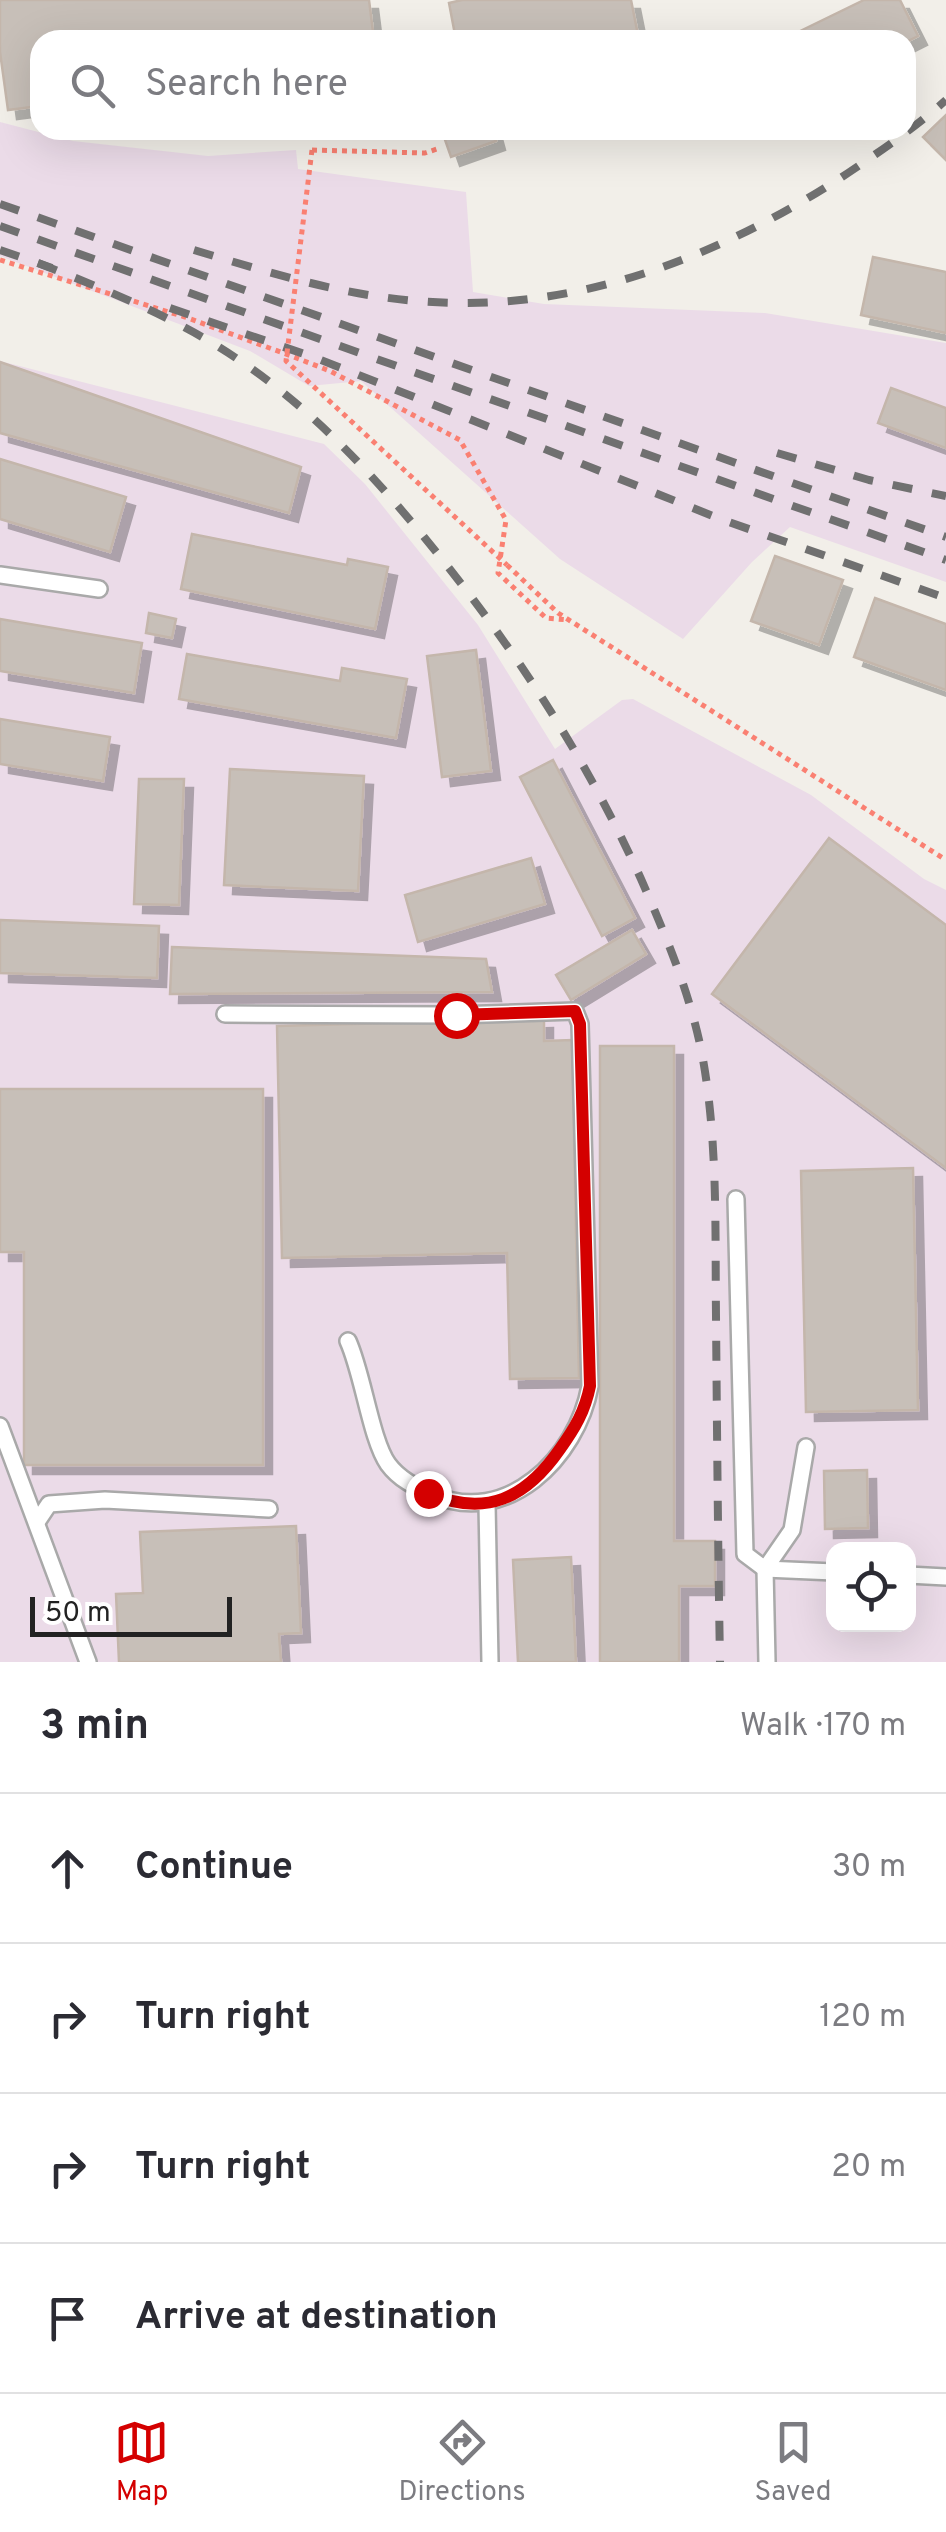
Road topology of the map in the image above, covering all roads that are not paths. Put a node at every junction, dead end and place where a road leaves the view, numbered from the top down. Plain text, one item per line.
1 (0, 575) edge
2 (99, 588) dead end
3 (226, 1014) dead end
4 (736, 1200) dead end
5 (348, 1341) dead end
6 (0, 1426) edge
7 (806, 1447) dead end
8 (487, 1504) junction
9 (268, 1509) dead end
10 (37, 1522) junction
11 (765, 1568) junction
12 (826, 1572) edge
13 (916, 1575) edge
14 (946, 1577) edge
15 (88, 1662) edge
16 (490, 1662) edge
17 (767, 1662) edge

1 - 2 lane
3 - 8 lane
4 - 11 lane
5 - 8 lane
6 - 10 lane
7 - 11 lane
8 - 16 lane
9 - 10 lane
10 - 15 lane
11 - 12 lane
11 - 17 lane
13 - 14 lane

